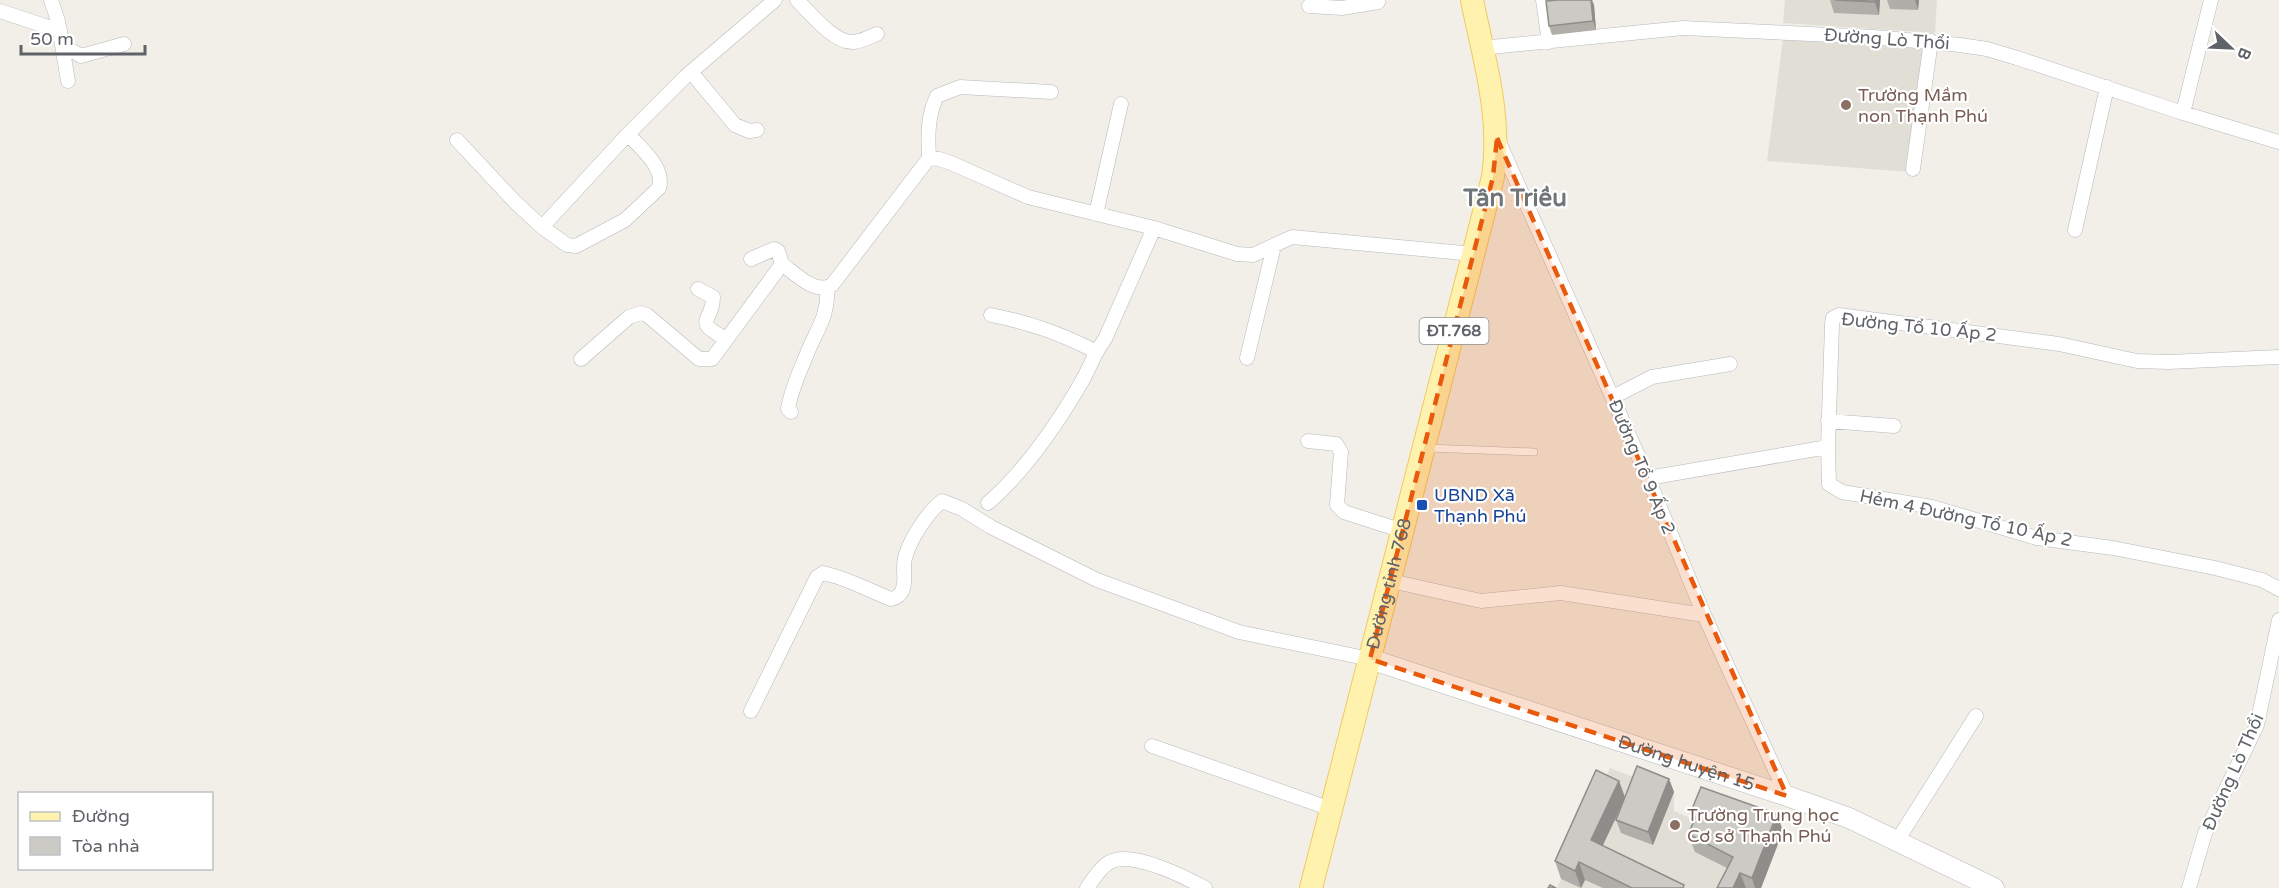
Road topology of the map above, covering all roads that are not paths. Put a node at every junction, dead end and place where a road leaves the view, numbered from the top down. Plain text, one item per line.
1 (51, 0) edge
2 (776, 0) edge
3 (797, 0) edge
4 (1472, 0) edge
5 (1543, 0) edge
6 (2211, 0) edge
7 (1380, 1) edge
8 (1309, 6) dead end
9 (0, 11) edge
10 (60, 31) junction
11 (877, 34) dead end
12 (1931, 41) junction
13 (1549, 42) junction
14 (124, 44) dead end
15 (62, 45) junction
16 (1481, 48) junction
17 (691, 72) junction
18 (68, 81) dead end
19 (2107, 87) junction
20 (1051, 92) dead end
21 (1121, 104) dead end
22 (2183, 114) junction
23 (757, 130) dead end
24 (628, 134) junction
25 (1497, 138) junction
26 (457, 140) dead end
27 (2279, 142) edge
28 (929, 158) junction
29 (1913, 169) dead end
30 (1096, 214) junction
31 (543, 226) junction
32 (1154, 228) junction
33 (2075, 230) dead end
34 (1274, 246) junction
35 (1474, 254) junction
36 (751, 259) dead end
37 (782, 264) junction
38 (827, 288) junction
39 (698, 290) dead end
40 (992, 315) dead end
41 (726, 339) junction
42 (1095, 351) junction
43 (2279, 357) edge
44 (1247, 358) dead end
45 (581, 360) dead end
46 (1730, 364) dead end
47 (1613, 397) junction
48 (791, 412) dead end
49 (1828, 421) junction
50 (1894, 426) dead end
51 (1308, 441) dead end
52 (1827, 447) junction
53 (1424, 448) junction
54 (1534, 452) dead end
55 (1648, 478) junction
56 (988, 503) dead end
57 (1403, 531) junction
58 (1391, 581) junction
59 (2279, 590) edge
60 (1704, 615) junction
61 (2279, 620) edge
62 (1370, 659) junction
63 (751, 711) dead end
64 (1976, 716) dead end
65 (1152, 746) dead end
66 (1787, 795) junction
67 (1331, 809) junction
68 (1897, 841) junction
69 (1087, 888) edge
70 (1205, 888) edge
71 (1311, 888) edge
72 (1994, 888) edge
73 (2189, 888) edge

1 - 10 street
2 - 17 street
3 - 11 street
4 - 16 main road, Đường tỉnh 768 / ĐT.768
5 - 13 street
6 - 22 street
7 - 8 street
9 - 10 street
10 - 15 street
12 - 13 street, Đường Lò Thổi
12 - 19 street, Đường Lò Thổi
12 - 29 street
13 - 16 street, Đường Lò Thổi
14 - 15 street
15 - 18 street
16 - 25 main road, Đường tỉnh 768 / ĐT.768
17 - 23 street
17 - 24 street
19 - 22 street, Đường Lò Thổi
19 - 33 street
20 - 28 street
21 - 30 street
22 - 27 street, Đường Lò Thổi
24 - 31 street
24 - 31 street
25 - 35 main road, Đường tỉnh 768 / ĐT.768
25 - 47 street, Đường Tổ 9 Ấp 2
26 - 31 street
28 - 30 street
28 - 38 street
30 - 32 street
32 - 34 street
32 - 42 street
34 - 35 street
34 - 44 street
35 - 53 main road, Đường tỉnh 768 / ĐT.768
36 - 37 street
37 - 38 street
37 - 41 street
38 - 48 street
39 - 41 street
40 - 42 street
41 - 45 street
42 - 56 street
43 - 49 street, Đường Tổ 10 Ấp 2
46 - 47 street
47 - 55 street, Đường Tổ 9 Ấp 2
49 - 50 street
49 - 52 street, Đường Tổ 10 Ấp 2
51 - 57 street
52 - 55 street
52 - 59 street, Hẻm 4 Đường Tổ 10 Ấp 2
53 - 54 lane
53 - 57 main road, Đường tỉnh 768 / ĐT.768
55 - 60 street, Đường Tổ 9 Ấp 2
57 - 58 main road, Đường tỉnh 768 / ĐT.768
58 - 60 street
58 - 62 main road, Đường tỉnh 768 / ĐT.768
60 - 66 street, Đường Tổ 9 Ấp 2
61 - 73 street, Đường Lò Thổi
62 - 63 street
62 - 66 street, Đường huyện 15
62 - 67 main road, Đường tỉnh 768 / ĐT.768
64 - 68 street
65 - 67 street
66 - 68 street, Đường huyện 15
67 - 71 main road, Đường tỉnh 768 / ĐT.768
68 - 72 street, Đường huyện 15
69 - 70 street

